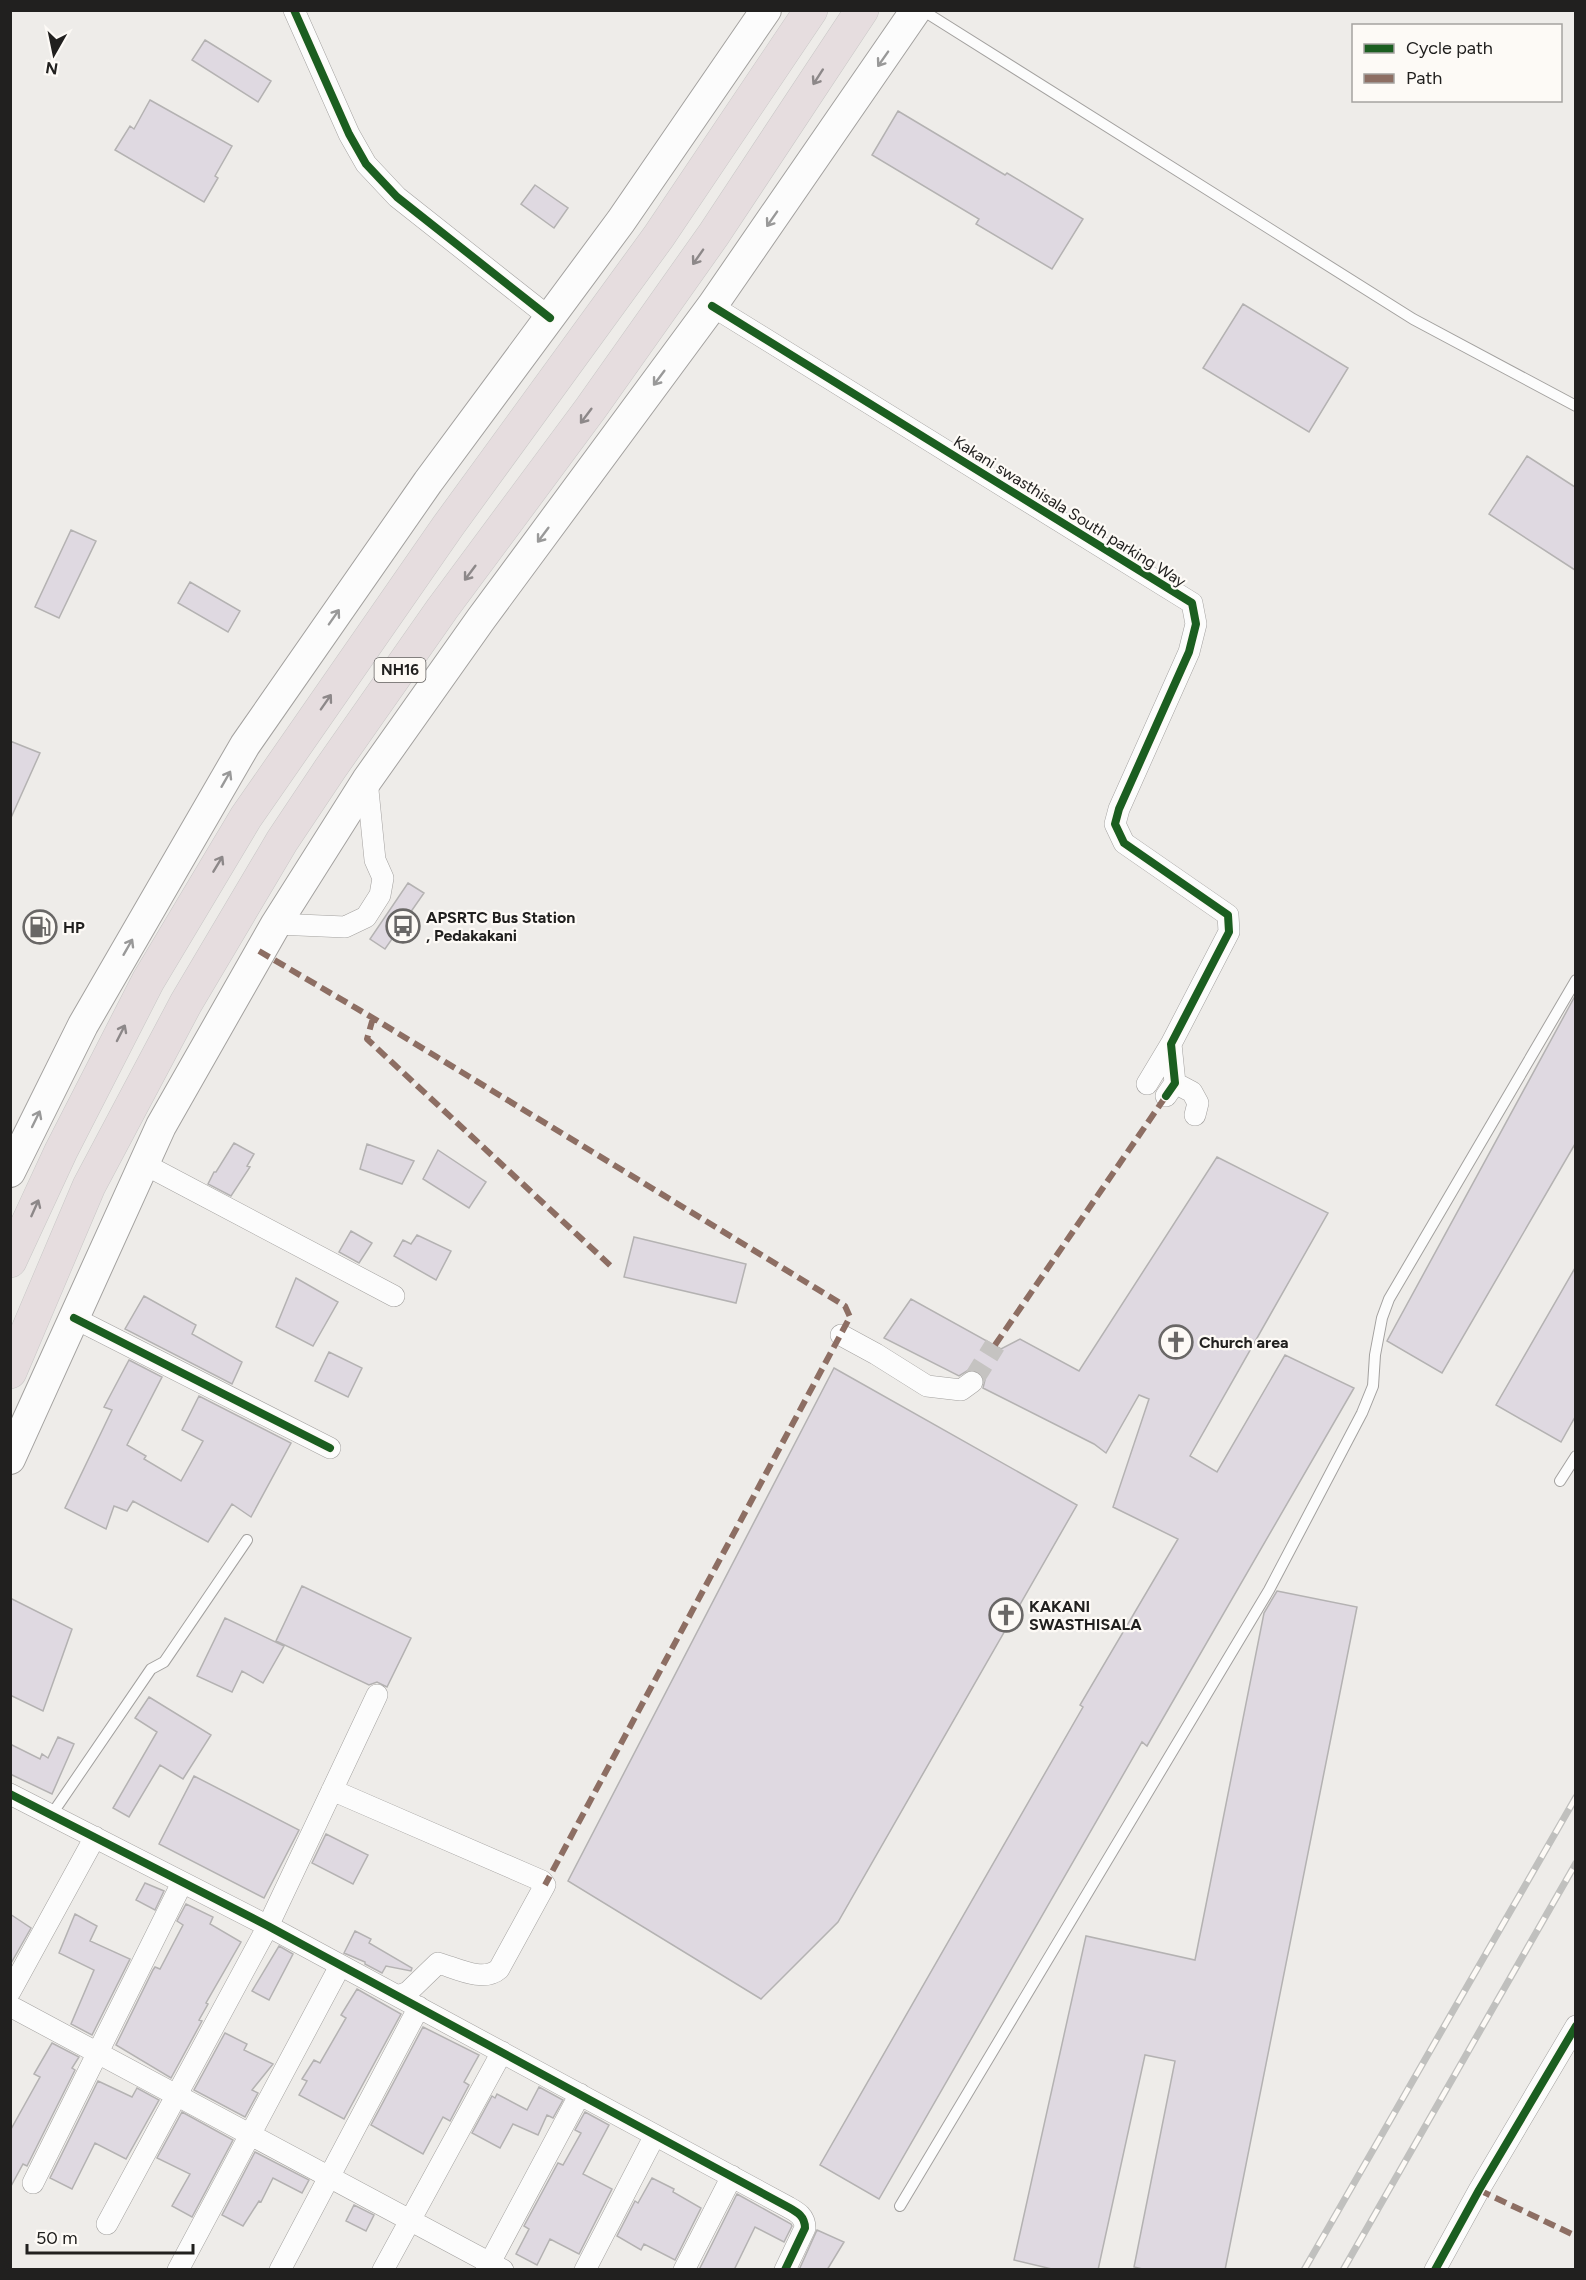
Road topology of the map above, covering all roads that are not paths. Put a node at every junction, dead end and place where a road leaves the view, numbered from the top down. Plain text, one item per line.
1 (294, 10) edge
2 (766, 10) edge
3 (811, 10) edge
4 (862, 10) edge
5 (916, 10) edge
6 (922, 10) edge
7 (712, 306) junction
8 (549, 318) junction
9 (1575, 406) edge
10 (367, 780) junction
11 (276, 924) junction
12 (1575, 980) edge
13 (1171, 1044) junction
14 (1147, 1084) dead end
15 (1195, 1115) dead end
16 (144, 1164) junction
17 (12, 1166) edge
18 (10, 1261) edge
19 (394, 1296) dead end
20 (74, 1318) junction
21 (841, 1335) dead end
22 (10, 1372) edge
23 (972, 1382) dead end
24 (330, 1448) dead end
25 (1575, 1456) edge
26 (10, 1459) edge
27 (1560, 1481) dead end
28 (247, 1540) dead end
29 (377, 1695) dead end
30 (336, 1792) junction
31 (10, 1794) edge
32 (52, 1814) junction
33 (95, 1837) junction
34 (182, 1883) junction
35 (268, 1926) junction
36 (340, 1966) junction
37 (10, 1992) edge
38 (398, 1996) junction
39 (10, 2006) edge
40 (419, 2007) junction
41 (1575, 2026) edge
42 (98, 2052) junction
43 (502, 2052) junction
44 (177, 2094) junction
45 (580, 2094) junction
46 (250, 2134) junction
47 (655, 2134) junction
48 (732, 2176) junction
49 (328, 2177) junction
50 (33, 2183) dead end
51 (900, 2206) dead end
52 (409, 2221) junction
53 (107, 2224) dead end
54 (493, 2267) edge
55 (178, 2270) edge
56 (280, 2270) edge
57 (383, 2270) edge
58 (585, 2270) edge
59 (684, 2270) edge
60 (785, 2270) edge
61 (1435, 2270) edge

1 - 8 street
2 - 8 main road
18 -> 3 highway, NH16
4 -> 22 highway, NH16
5 -> 7 main road
6 - 9 lane
7 -> 10 main road
7 - 13 street, Kakani swasthisala South parking Way
17 -> 8 main road
10 - 11 main road
10 - 11 street
11 - 16 main road
12 - 51 lane
13 - 14 street
13 - 15 street
16 - 19 street
16 - 20 main road
20 - 24 street
20 - 26 main road
21 - 23 street
25 - 27 lane
28 - 32 lane
29 - 30 street
30 - 35 street
30 - 38 street
31 - 32 street
32 - 33 street
33 - 34 street
33 - 37 street
34 - 35 street
34 - 42 street
35 - 36 street
35 - 44 street
36 - 38 street
36 - 46 street
38 - 40 street
39 - 42 street
40 - 43 street
40 - 49 street
41 - 61 street
42 - 44 street
42 - 50 street
43 - 45 street
43 - 52 street
44 - 46 street
44 - 53 street
45 - 47 street
45 - 54 street
46 - 49 street
46 - 55 street
47 - 48 street
47 - 58 street
48 - 59 street
48 - 60 street
49 - 52 street
49 - 56 street
52 - 54 street
52 - 57 street

